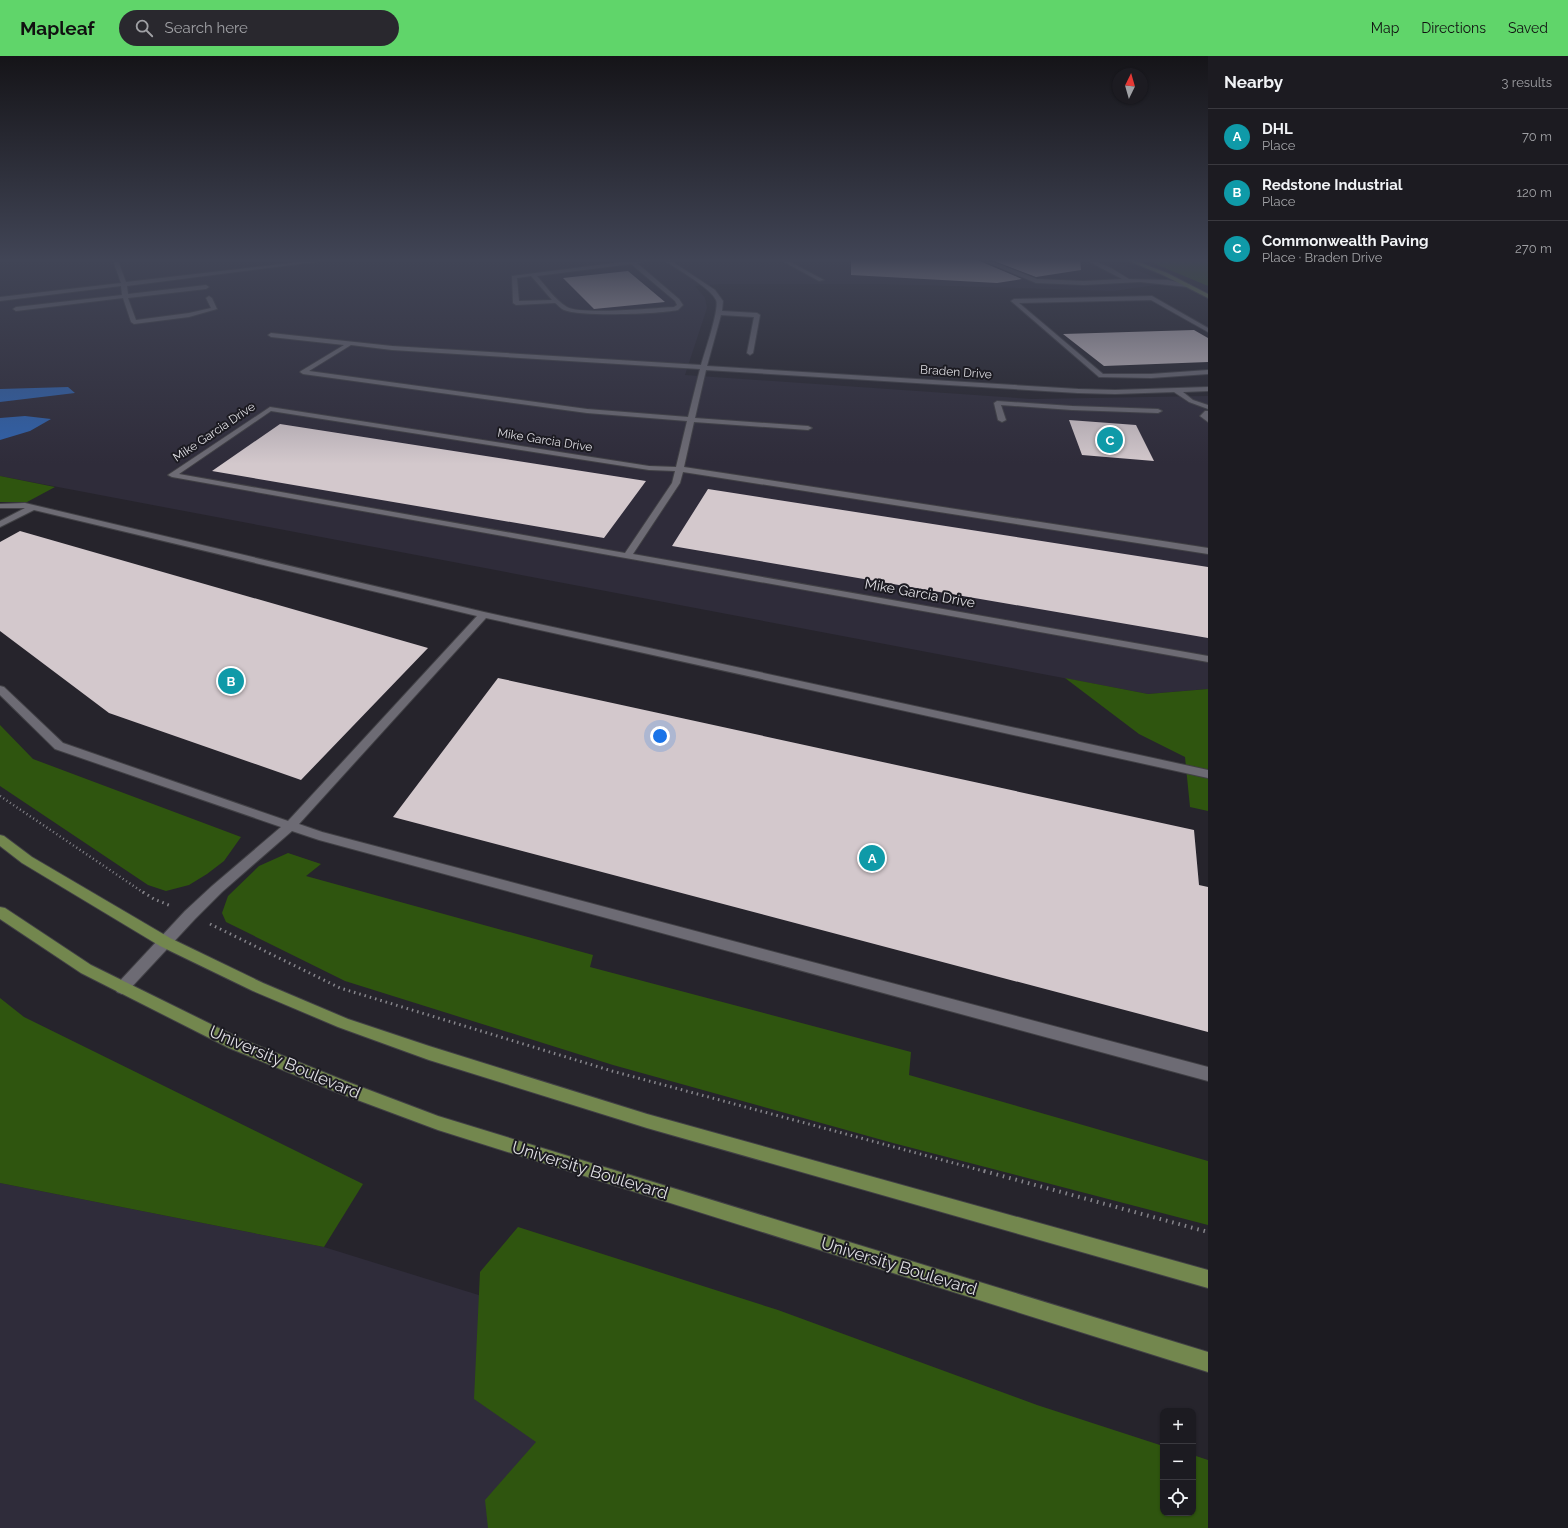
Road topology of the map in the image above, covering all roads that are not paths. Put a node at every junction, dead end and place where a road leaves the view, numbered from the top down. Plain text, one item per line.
1 (715, 327) edge
2 (755, 327) edge
3 (1044, 327) edge
4 (271, 334) dead end
5 (351, 343) junction
6 (750, 353) dead end
7 (704, 366) junction
8 (1208, 372) edge
9 (1151, 376) junction
10 (1208, 389) edge
11 (1175, 390) junction
12 (1009, 395) junction
13 (1208, 408) edge
14 (1158, 411) dead end
15 (1208, 414) edge
16 (690, 420) junction
17 (1002, 420) dead end
18 (1208, 420) edge
19 (808, 428) dead end
20 (679, 469) junction
21 (0, 506) edge
22 (33, 507) junction
23 (0, 524) edge
24 (1208, 551) edge
25 (628, 555) junction
26 (484, 615) junction
27 (1208, 659) edge
28 (0, 690) edge
29 (1208, 774) edge
30 (290, 826) junction
31 (0, 838) edge
32 (0, 912) edge
33 (165, 942) junction
34 (122, 988) junction
35 (1208, 1074) edge
36 (1208, 1279) edge
37 (1208, 1362) edge

1 - 7 street
2 - 6 street
3 - 9 street
4 - 5 street, Braden Drive
5 - 7 street, Braden Drive
5 - 16 street
7 - 12 street, Braden Drive
7 - 16 street
8 - 9 street
9 - 11 street
10 - 11 street, Braden Drive
11 - 12 street, Braden Drive
11 - 13 street
12 - 14 street
12 - 17 street
15 - 18 street
16 - 19 street
16 - 20 street
20 - 24 street, Mike Garcia Drive
20 - 25 street
20 - 25 street, Mike Garcia Drive
21 - 22 street
22 - 23 street
22 - 26 street
25 - 27 street, Mike Garcia Drive
26 - 29 street
26 - 30 street
28 - 30 street
30 - 33 street
30 - 35 street
31 - 33 main road
32 - 34 main road, University Boulevard
33 - 34 street
33 - 36 main road
34 - 37 main road, University Boulevard

